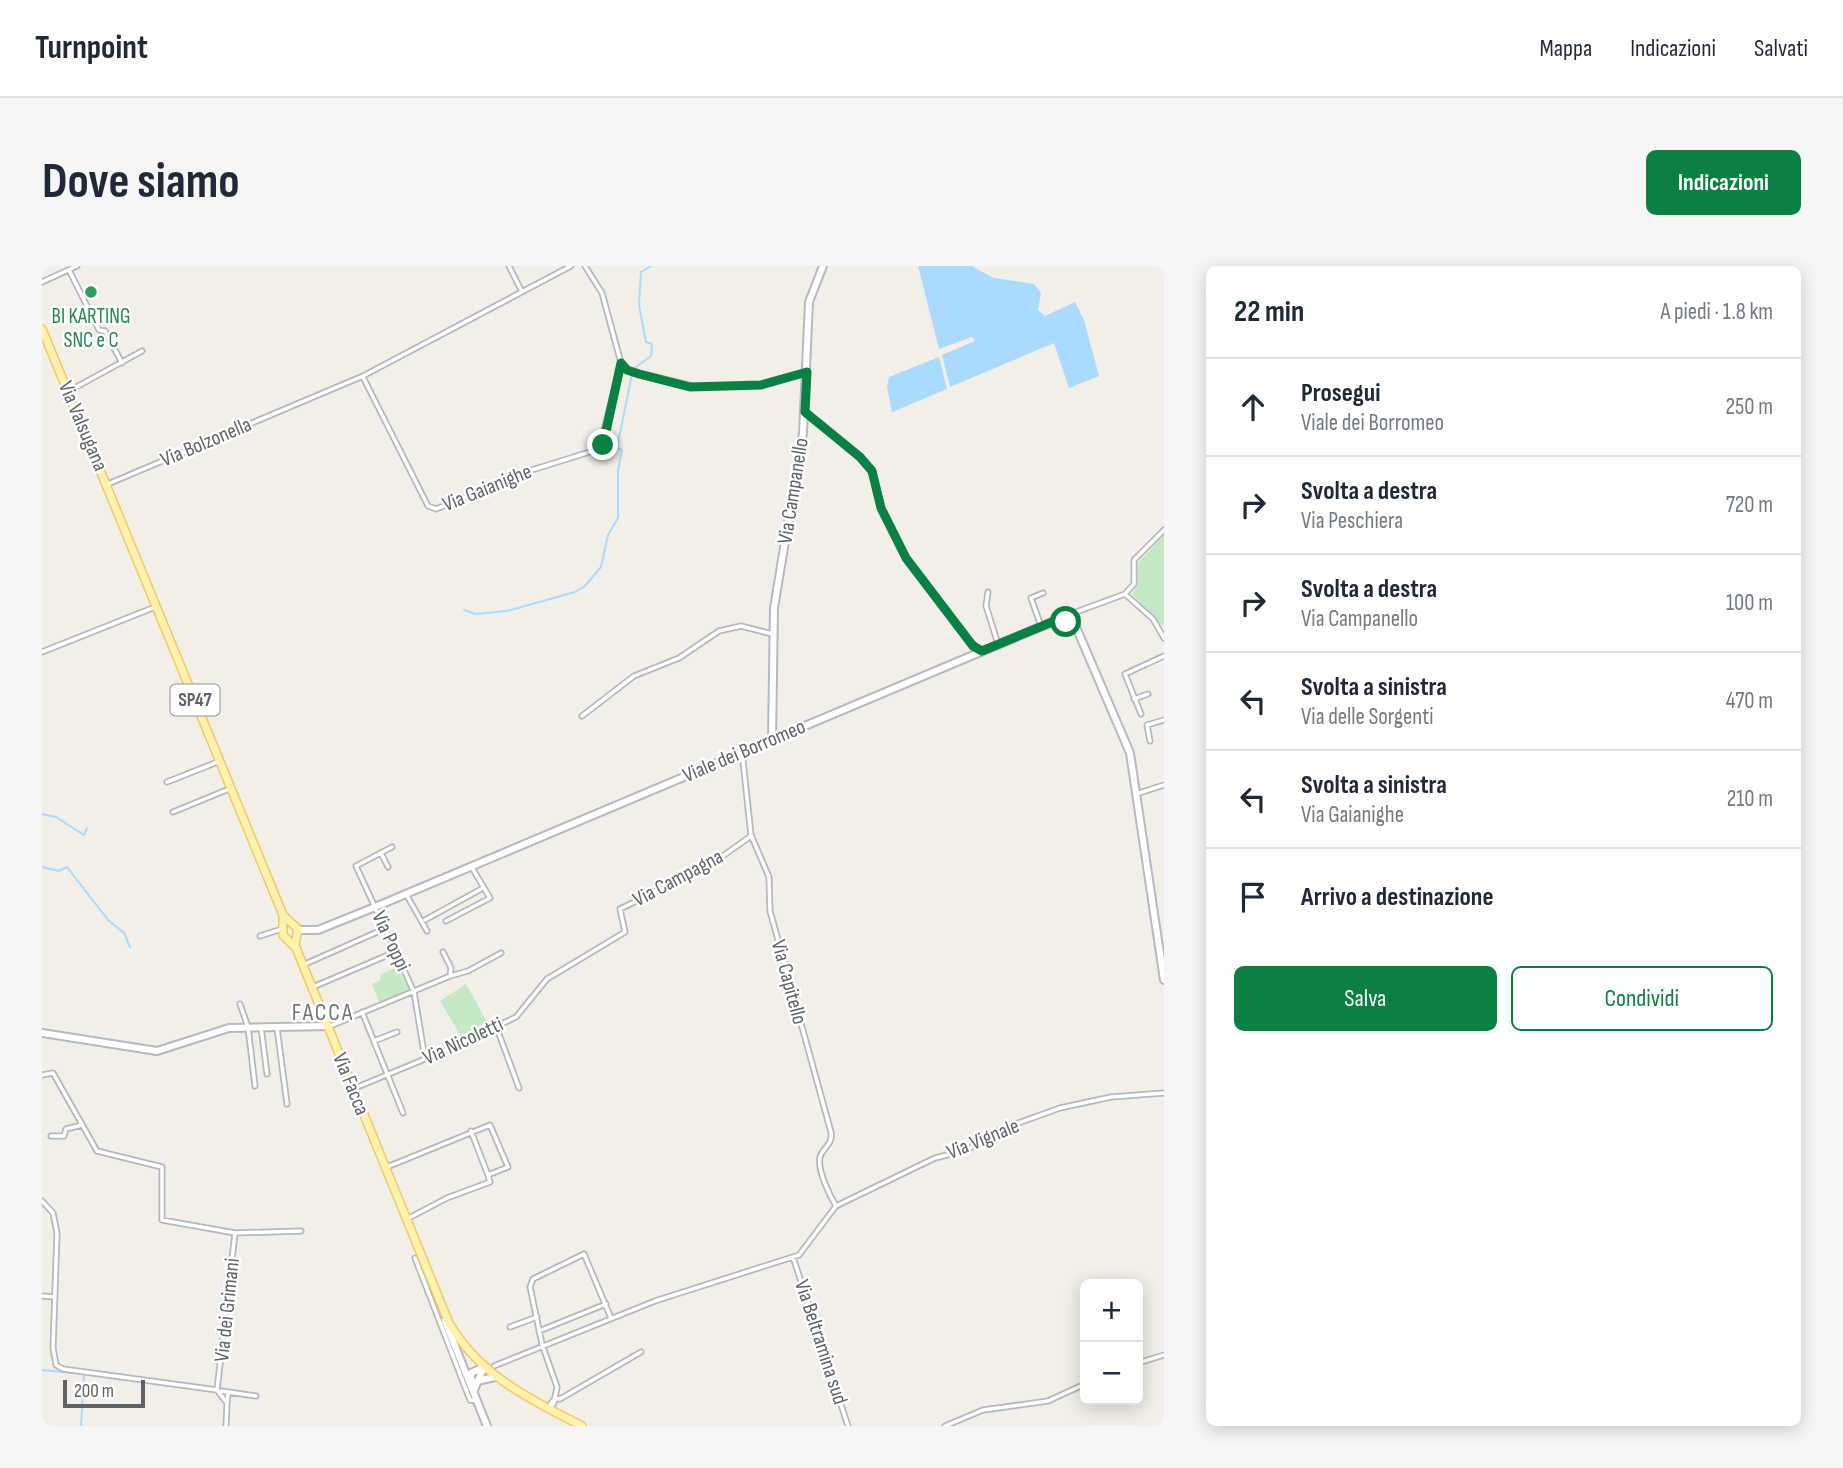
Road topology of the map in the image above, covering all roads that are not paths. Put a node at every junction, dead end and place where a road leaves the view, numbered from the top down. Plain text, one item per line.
1 (77, 266) edge
2 (509, 266) edge
3 (571, 266) edge
4 (585, 266) edge
5 (823, 266) edge
6 (69, 270) junction
7 (42, 282) edge
8 (522, 292) junction
9 (42, 329) edge
10 (142, 351) dead end
11 (122, 363) junction
12 (621, 363) junction
13 (807, 372) junction
14 (363, 376) junction
15 (69, 391) junction
16 (805, 412) junction
17 (108, 484) junction
18 (1164, 530) edge
19 (988, 592) dead end
20 (1043, 593) dead end
21 (1125, 594) junction
22 (157, 606) junction
23 (1069, 619) junction
24 (1041, 626) junction
25 (772, 634) junction
26 (1164, 638) edge
27 (998, 644) junction
28 (982, 651) junction
29 (42, 652) edge
30 (1164, 656) edge
31 (1148, 694) dead end
32 (1134, 699) junction
33 (1141, 714) dead end
34 (582, 716) dead end
35 (1164, 720) edge
36 (772, 738) junction
37 (1150, 741) dead end
38 (742, 752) junction
39 (220, 761) junction
40 (167, 782) dead end
41 (1164, 785) edge
42 (231, 788) junction
43 (1136, 794) junction
44 (173, 812) dead end
45 (751, 836) junction
46 (392, 847) dead end
47 (381, 852) junction
48 (471, 866) junction
49 (388, 867) dead end
50 (483, 888) junction
51 (406, 894) junction
52 (375, 907) junction
53 (425, 920) dead end
54 (446, 922) dead end
55 (286, 925) junction
56 (384, 929) junction
57 (427, 931) dead end
58 (294, 935) junction
59 (260, 936) dead end
60 (395, 952) junction
61 (443, 952) dead end
62 (501, 953) dead end
63 (303, 965) junction
64 (558, 971) joint
65 (450, 976) junction
66 (1164, 980) edge
67 (312, 988) junction
68 (414, 992) junction
69 (240, 1004) dead end
70 (362, 1012) junction
71 (327, 1024) junction
72 (496, 1026) junction
73 (248, 1027) junction
74 (261, 1027) junction
75 (277, 1028) junction
76 (397, 1031) dead end
77 (43, 1034) edge
78 (374, 1041) junction
79 (425, 1059) junction
80 (42, 1074) edge
81 (267, 1074) dead end
82 (388, 1074) junction
83 (255, 1086) dead end
84 (353, 1088) junction
85 (519, 1088) dead end
86 (1164, 1093) edge
87 (287, 1104) dead end
88 (403, 1113) dead end
89 (82, 1125) junction
90 (471, 1131) junction
91 (51, 1136) dead end
92 (385, 1168) junction
93 (488, 1175) junction
94 (42, 1201) edge
95 (836, 1206) junction
96 (406, 1220) junction
97 (301, 1231) dead end
98 (235, 1233) junction
99 (793, 1257) junction
100 (415, 1258) dead end
101 (42, 1296) edge
102 (55, 1297) junction
103 (439, 1303) junction
104 (606, 1304) junction
105 (537, 1317) junction
106 (611, 1318) junction
107 (510, 1327) dead end
108 (540, 1331) junction
109 (544, 1347) junction
110 (641, 1352) dead end
111 (1164, 1355) edge
112 (1143, 1361) edge
113 (494, 1366) dead end
114 (484, 1367) junction
115 (495, 1377) junction
116 (474, 1382) junction
117 (1080, 1387) edge
118 (218, 1391) junction
119 (228, 1392) junction
120 (256, 1396) dead end
121 (477, 1401) junction
122 (227, 1403) junction
123 (552, 1403) junction
124 (580, 1425) edge
125 (226, 1426) edge
126 (487, 1426) edge
127 (848, 1426) edge
128 (945, 1426) edge

1 - 6 street
2 - 8 street
3 - 8 street, Via Bolzonella
4 - 12 street
5 - 13 main road, Via Campanello
6 - 7 street
6 - 11 street
8 - 14 street, Via Bolzonella
9 - 15 main road, Via Valsugana / SP47
10 - 11 street
11 - 15 street
12 - 13 street
12 - 14 street, Via Gaianighe
13 - 16 main road, Via Campanello
14 - 17 street, Via Bolzonella
15 - 17 main road, Via Valsugana / SP47
16 - 25 main road, Via Campanello
16 - 28 street
17 - 22 main road, SP47
18 - 21 street
19 - 27 street
20 - 24 street
21 - 23 street
21 - 26 street
22 - 29 street
22 - 39 main road, SP47
23 - 24 main road, Viale dei Borromeo
23 - 43 main road
24 - 27 main road, Viale dei Borromeo
25 - 34 street
25 - 36 main road, Via Campanello
27 - 28 main road, Viale dei Borromeo
28 - 36 main road, Viale dei Borromeo
30 - 32 street
31 - 32 street
32 - 33 street
35 - 37 street
36 - 38 main road, Viale dei Borromeo
38 - 45 street, Via Capitello
38 - 48 main road, Viale dei Borromeo
39 - 40 street
39 - 42 main road, SP47
41 - 43 street
42 - 44 street
42 - 55 main road, SP47
43 - 66 main road
45 - 64 street, Via Campagna
45 - 95 street, Via Capitello
46 - 47 street, Via Poppi
47 - 49 street
47 - 52 street, Via Poppi
48 - 50 street
48 - 51 main road
50 - 53 street
50 - 54 street
51 - 52 main road
51 - 57 street
52 - 56 street, Via Poppi
52 - 58 main road
55 - 58 main road, SP47
55 - 58 main road, SP47
55 - 59 street
56 - 60 street, Via Poppi
56 - 63 street
58 - 63 main road, Via Facca
60 - 67 street
60 - 68 street, Via Poppi
61 - 65 street
62 - 65 street
63 - 67 main road, Via Facca
64 - 72 street, Via Nicoletti
65 - 68 street
67 - 71 main road, Via Facca
68 - 70 street
68 - 79 street, Via Poppi
69 - 73 street
70 - 71 street
70 - 78 street
71 - 75 main road
71 - 84 main road, Via Facca
72 - 79 street, Via Nicoletti
72 - 85 street
73 - 74 main road
73 - 77 main road
73 - 83 street
74 - 75 main road
74 - 81 street
75 - 87 street
76 - 78 street
78 - 82 street
79 - 82 street, Via Nicoletti
80 - 89 street, Via dei Grimani
82 - 84 street, Via Nicoletti
82 - 88 street
84 - 92 main road, Via Facca
86 - 95 street, Via Vignale
89 - 91 street
89 - 98 street, Via dei Grimani
90 - 92 street
90 - 93 street
90 - 93 street
92 - 96 main road, Via Facca
93 - 96 street
94 - 102 street
95 - 99 street
96 - 103 main road, Via Facca
97 - 98 street
98 - 118 street, Via dei Grimani
99 - 106 street
99 - 127 street, Via Beltramina sud
100 - 121 street
101 - 102 street
102 - 118 street
103 - 114 main road, Via Facca
103 - 116 main road
104 - 105 street
104 - 106 street
104 - 108 street
105 - 107 street
105 - 108 street
106 - 109 street
108 - 109 street
109 - 113 street
109 - 123 street
110 - 123 street
111 - 112 street
114 - 115 main road, Via Facca
114 - 116 main road
115 - 116 main road
115 - 123 main road, Via Facca
116 - 121 main road
117 - 128 street
118 - 119 street
118 - 122 street
119 - 120 street
119 - 122 street
121 - 126 main road
122 - 125 street
123 - 124 main road, Via Facca

